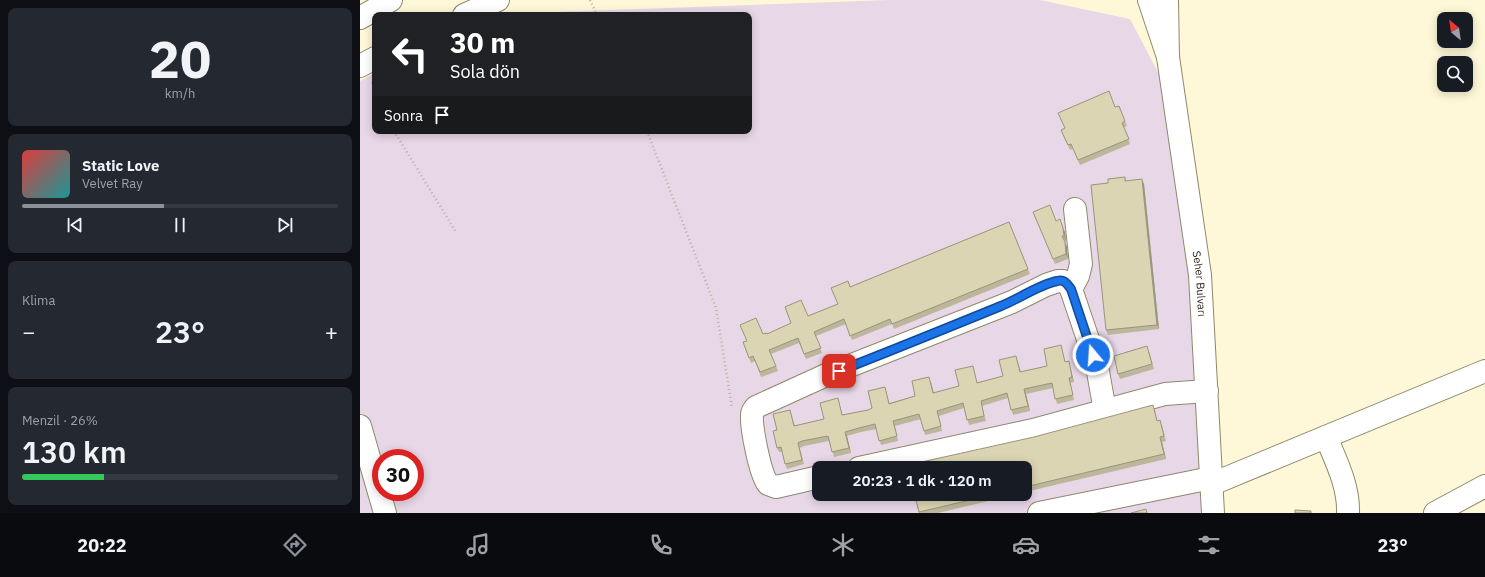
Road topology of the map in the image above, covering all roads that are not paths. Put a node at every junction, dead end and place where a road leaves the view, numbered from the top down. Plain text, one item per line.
1 (391, 0) edge
2 (498, 0) edge
3 (1149, 0) edge
4 (1167, 0) edge
5 (471, 12) edge
6 (360, 18) edge
7 (1168, 57) junction
8 (372, 60) edge
9 (360, 66) edge
10 (1075, 209) dead end
11 (1071, 289) junction
12 (1485, 371) edge
13 (1207, 391) junction
14 (1106, 411) junction
15 (360, 426) edge
16 (1326, 437) junction
17 (891, 461) edge
18 (812, 479) edge
19 (1212, 481) junction
20 (1485, 486) edge
21 (385, 513) edge
22 (1039, 513) edge
23 (1212, 513) edge
24 (1348, 513) edge
25 (1435, 513) edge

1 - 6 street
2 - 5 street
3 - 7 street, Seher Bulvarı
4 - 7 street, Seher Bulvarı
7 - 13 street, Seher Bulvarı
8 - 9 street
10 - 11 street
11 - 14 street
11 - 18 street
12 - 16 street
13 - 14 street
13 - 19 street, Seher Bulvarı
14 - 17 street
15 - 21 street
16 - 19 street
16 - 24 street
19 - 22 street
19 - 23 street, Seher Bulvarı
20 - 25 street

